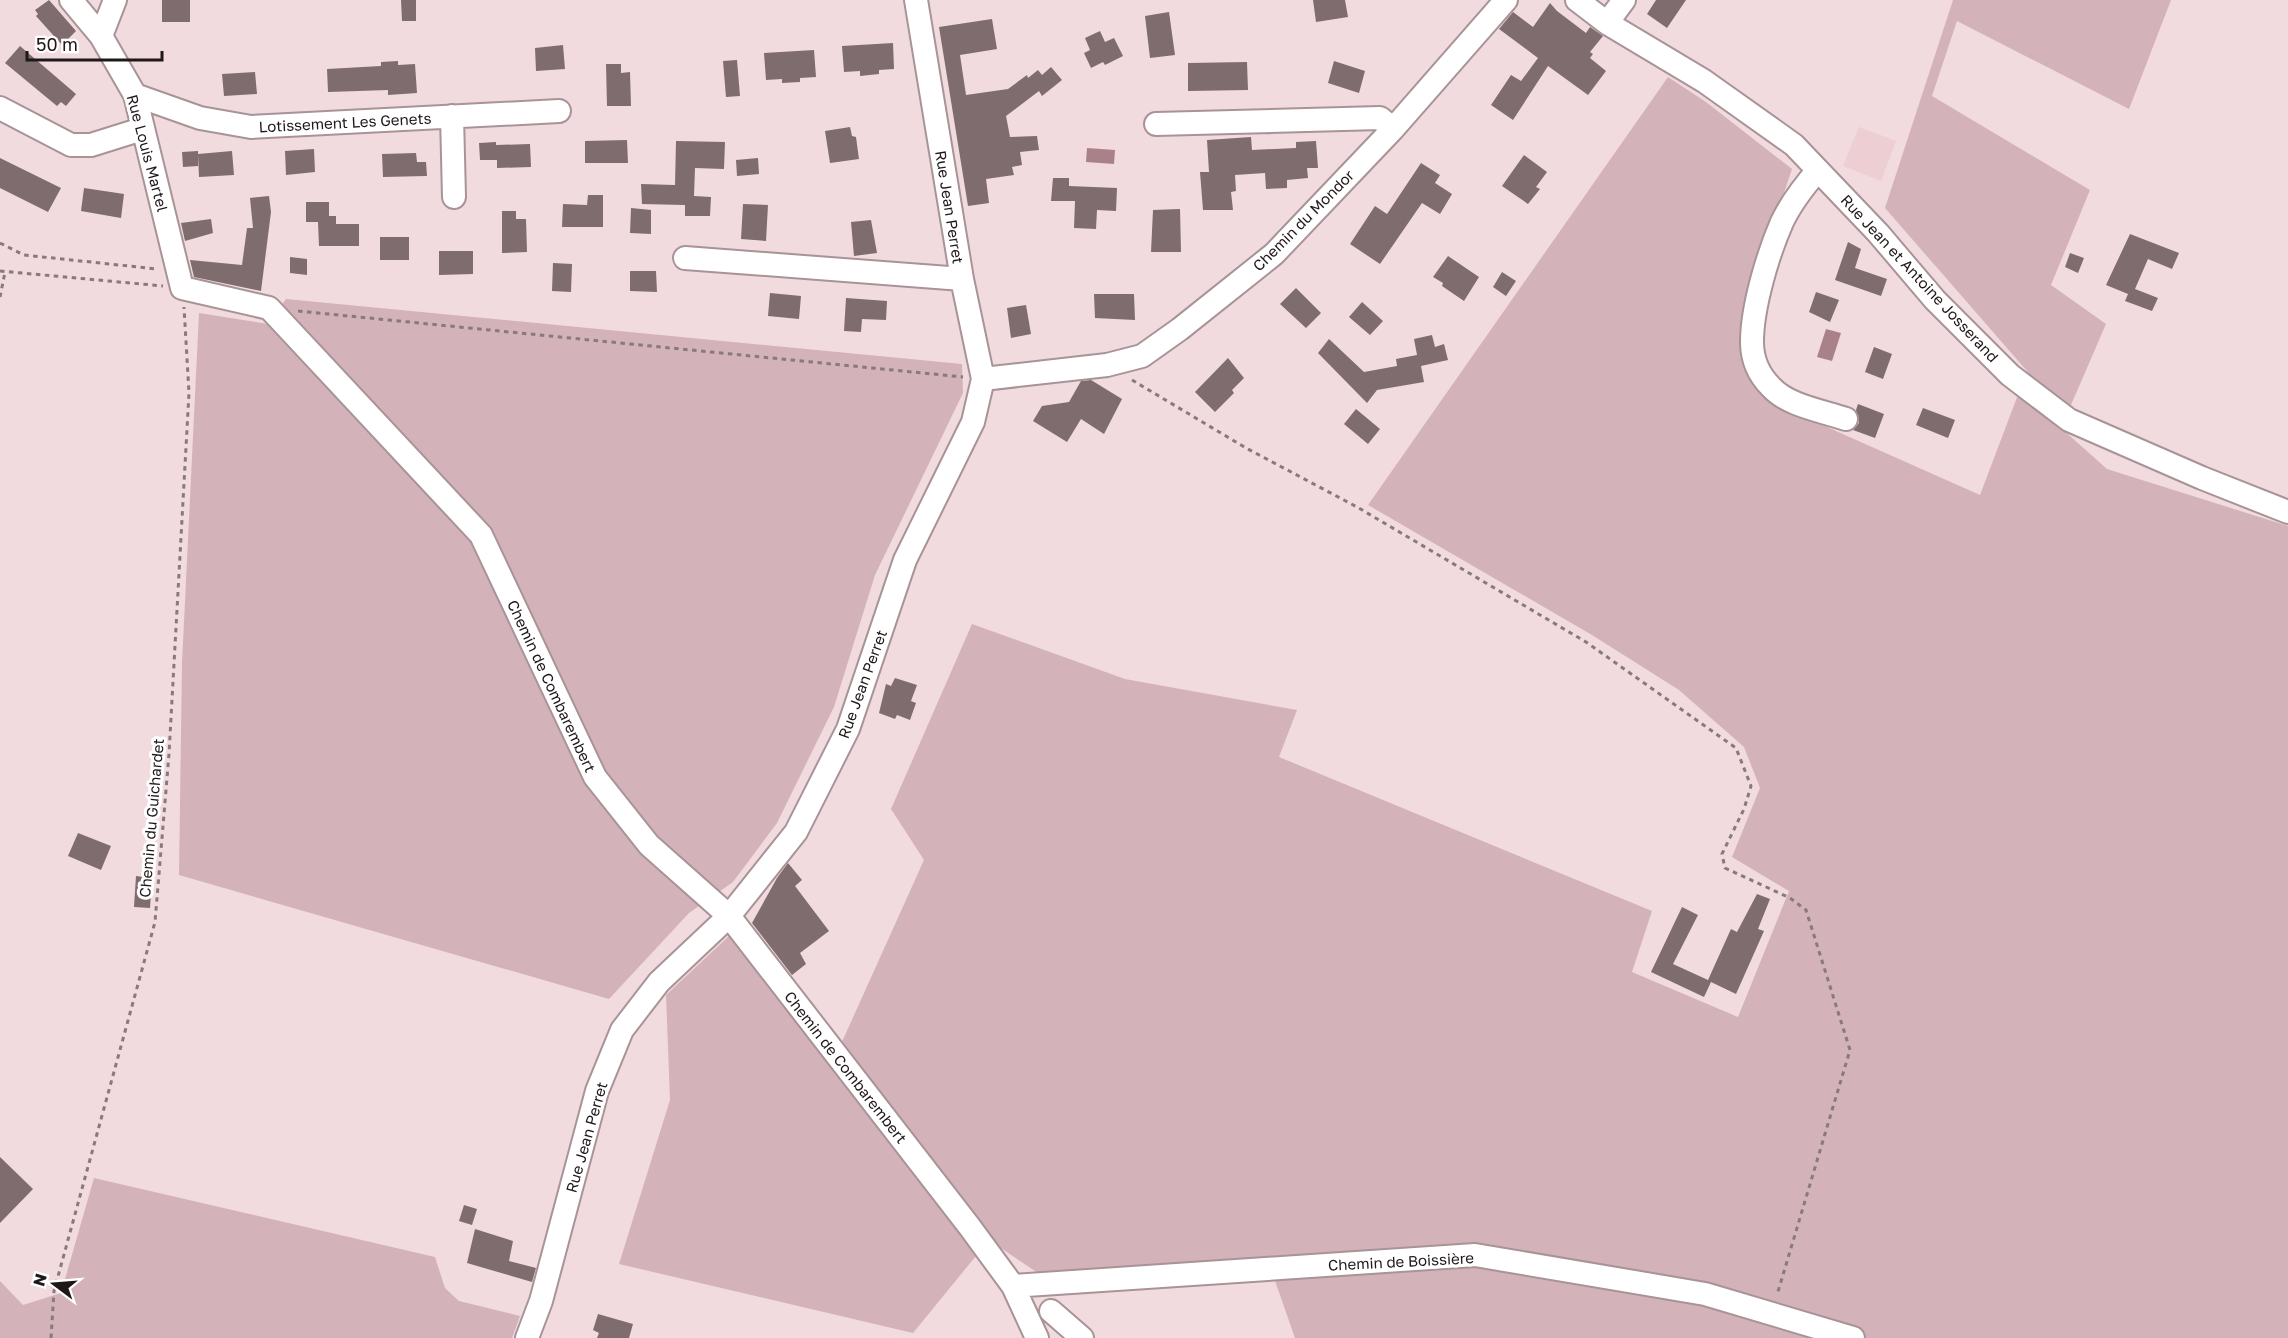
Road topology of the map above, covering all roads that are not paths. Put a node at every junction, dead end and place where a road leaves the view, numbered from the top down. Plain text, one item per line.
1 (71, 0) edge
2 (115, 0) edge
3 (916, 0) edge
4 (1506, 0) edge
5 (1578, 0) edge
6 (1624, 0) edge
7 (1607, 23) junction
8 (101, 36) junction
9 (135, 95) junction
10 (0, 108) edge
11 (560, 111) dead end
12 (452, 117) junction
13 (1156, 124) dead end
14 (142, 129) junction
15 (1393, 129) junction
16 (1818, 170) junction
17 (454, 197) dead end
18 (685, 258) dead end
19 (962, 279) junction
20 (269, 308) joint
21 (983, 379) junction
22 (1846, 419) dead end
23 (2288, 512) edge
24 (729, 916) junction
25 (1013, 1286) junction
26 (1051, 1311) dead end
27 (526, 1338) edge
28 (1037, 1338) edge
29 (1082, 1338) edge
30 (1853, 1338) edge

1 - 8 street, Rue Louis Martel
2 - 8 street
3 - 19 street, Rue Jean Perret
4 - 15 street, Chemin du Mondor
5 - 7 street, Rue Jean et Antoine Josserand
6 - 7 street
7 - 16 street, Rue Jean et Antoine Josserand
8 - 9 street, Rue Louis Martel
9 - 12 street, Lotissement Les Genets
9 - 14 street, Rue Louis Martel
10 - 14 street
11 - 12 street, Lotissement Les Genets
12 - 17 street, Lotissement Les Genets
13 - 15 street
14 - 20 street, Rue Louis Martel
15 - 21 street, Chemin du Mondor
16 - 22 street
16 - 23 street, Rue Jean et Antoine Josserand
18 - 19 street
19 - 21 street, Rue Jean Perret
20 - 24 street, Chemin de Combarembert
21 - 24 street, Rue Jean Perret
24 - 25 street, Chemin de Combarembert
24 - 27 street, Rue Jean Perret
25 - 28 street, Chemin de Combarembert
25 - 30 street, Chemin de Boissière
26 - 29 street

